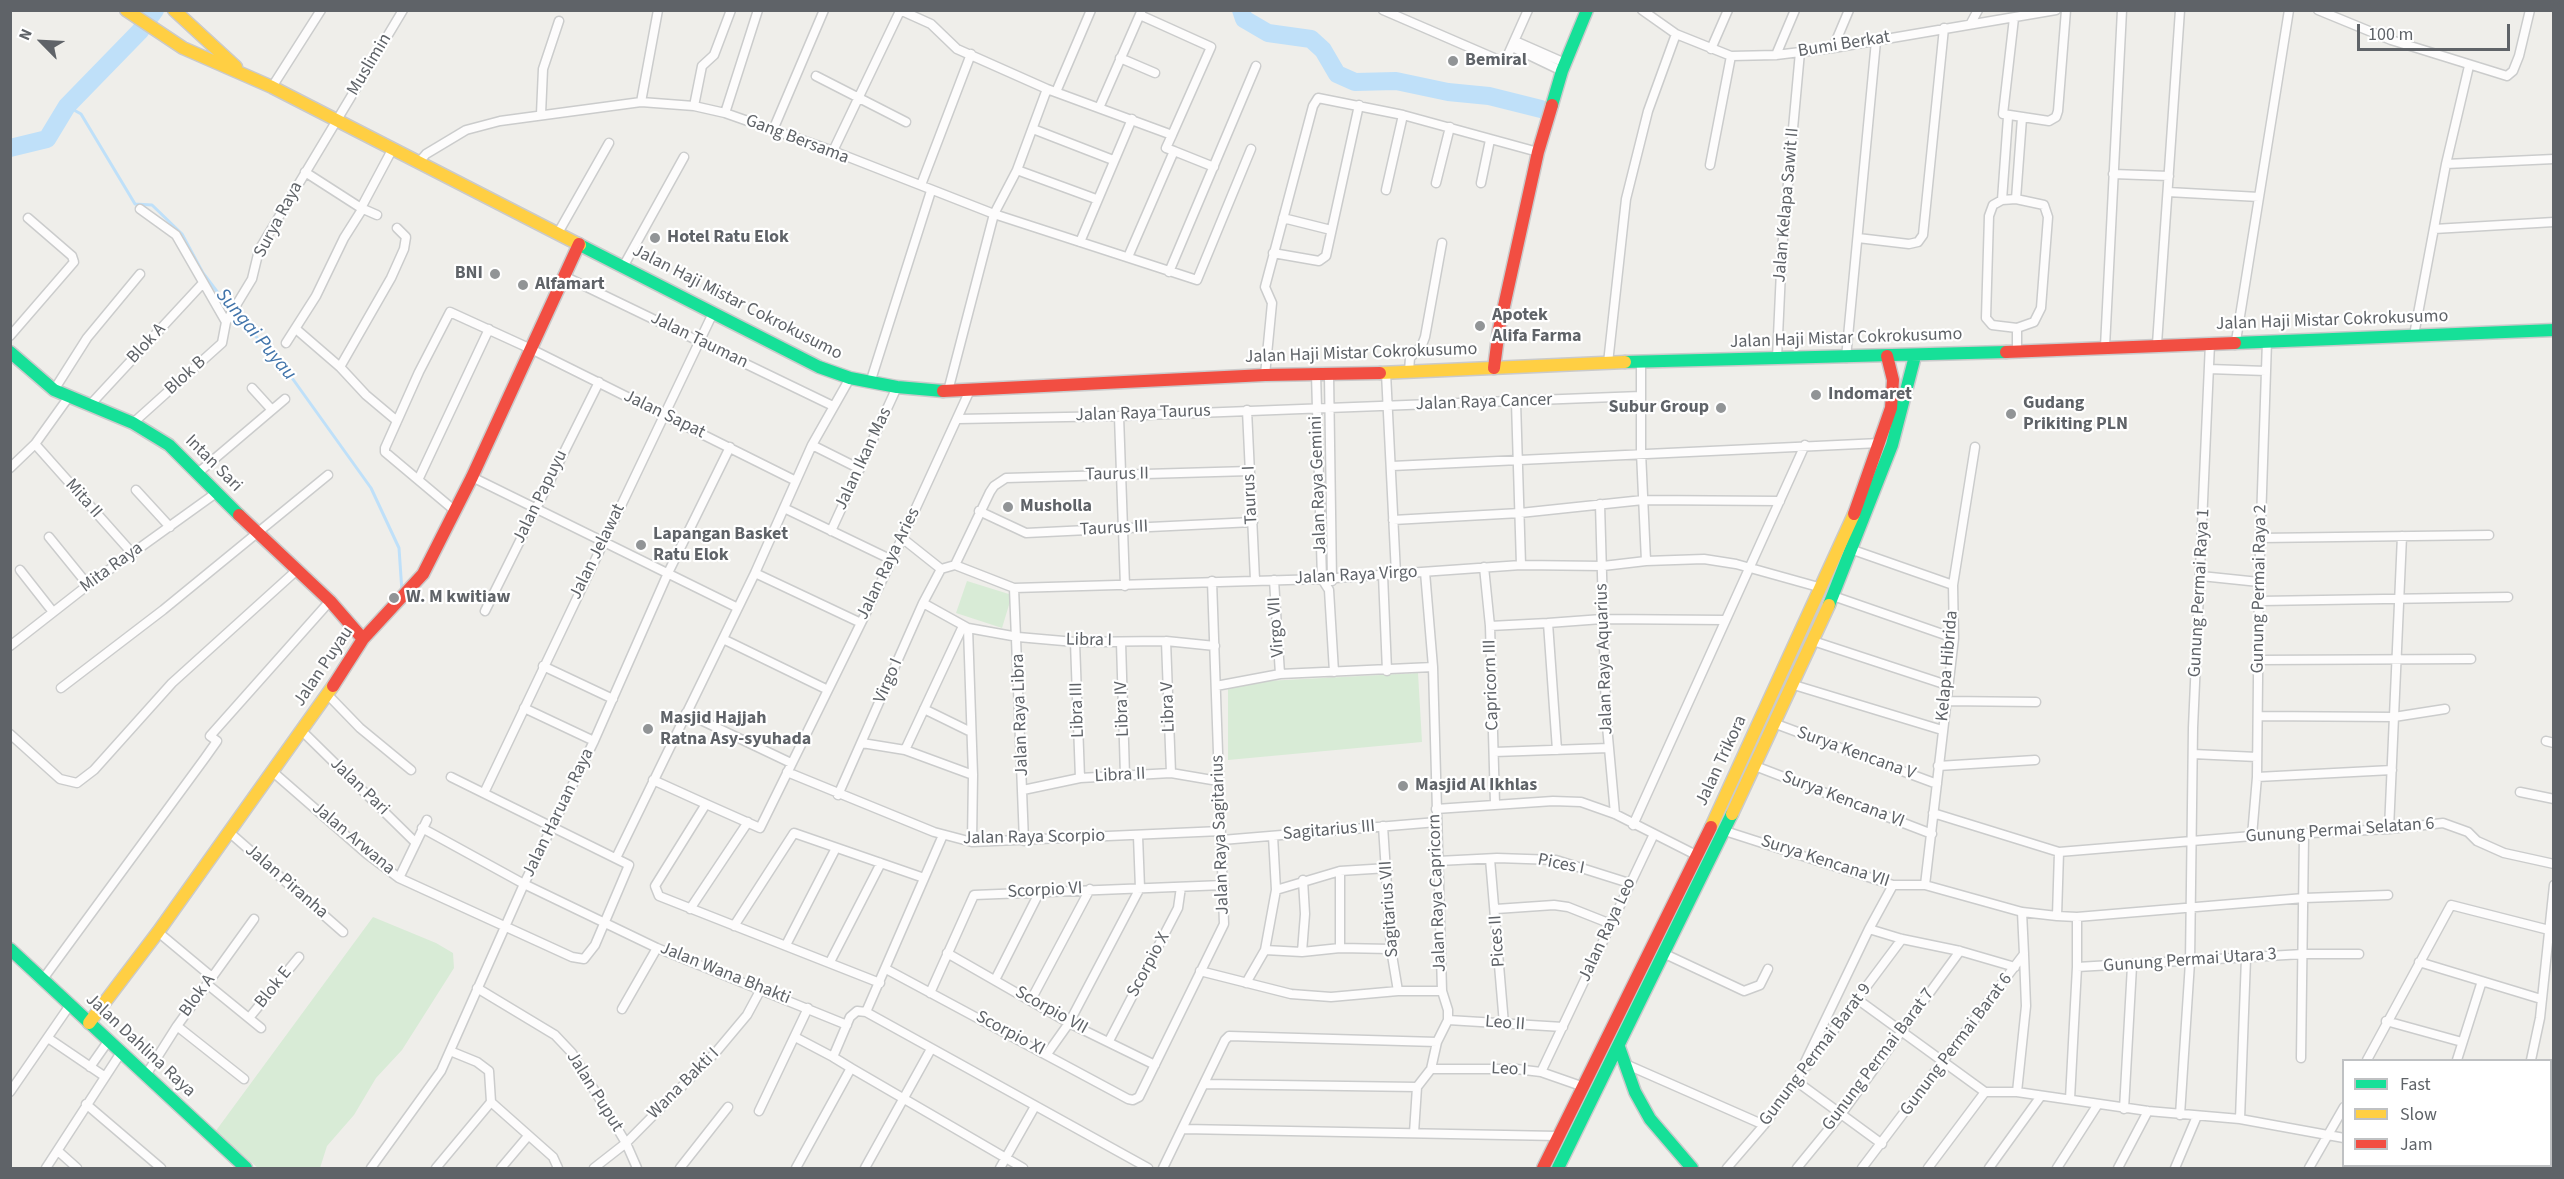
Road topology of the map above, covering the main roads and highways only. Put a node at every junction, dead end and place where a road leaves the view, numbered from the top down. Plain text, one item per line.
1 (1587, 10) edge
2 (178, 13) edge
3 (131, 14) edge
4 (242, 73) junction
5 (579, 244) junction
6 (2553, 330) edge
7 (10, 352) edge
8 (1887, 356) junction
9 (1915, 356) junction
10 (1494, 368) junction
11 (363, 639) junction
12 (1656, 940) junction
13 (10, 949) edge
14 (1667, 951) junction
15 (89, 1023) junction
16 (1619, 1047) junction
17 (1559, 1145) junction
18 (246, 1168) edge
19 (1543, 1168) edge
20 (1558, 1168) edge
21 (1692, 1168) edge

1 - 10 main road
2 - 4 main road
3 - 4 main road, Jalan Haji Mistar Cokrokusumo
4 - 5 main road, Jalan Haji Mistar Cokrokusumo
5 - 10 main road, Jalan Haji Mistar Cokrokusumo
5 - 11 main road, Jalan Puyau
6 - 9 main road, Jalan Haji Mistar Cokrokusumo
7 - 11 main road, Intan Sari
8 - 9 main road, Jalan Haji Mistar Cokrokusumo
8 - 10 main road, Jalan Haji Mistar Cokrokusumo
8 - 12 main road, Jalan Trikora
9 - 14 main road, Jalan Trikora
11 - 15 main road, Jalan Puyau
12 - 14 main road
12 - 17 main road, Jalan Trikora
13 - 15 main road, Jalan Dahlina Raya
14 - 16 main road, Jalan Trikora
15 - 18 main road, Jalan Dahlina Raya
16 - 17 main road, Jalan Trikora
16 - 21 main road
17 - 19 main road, Jalan Trikora
17 - 20 main road, Jalan Trikora

